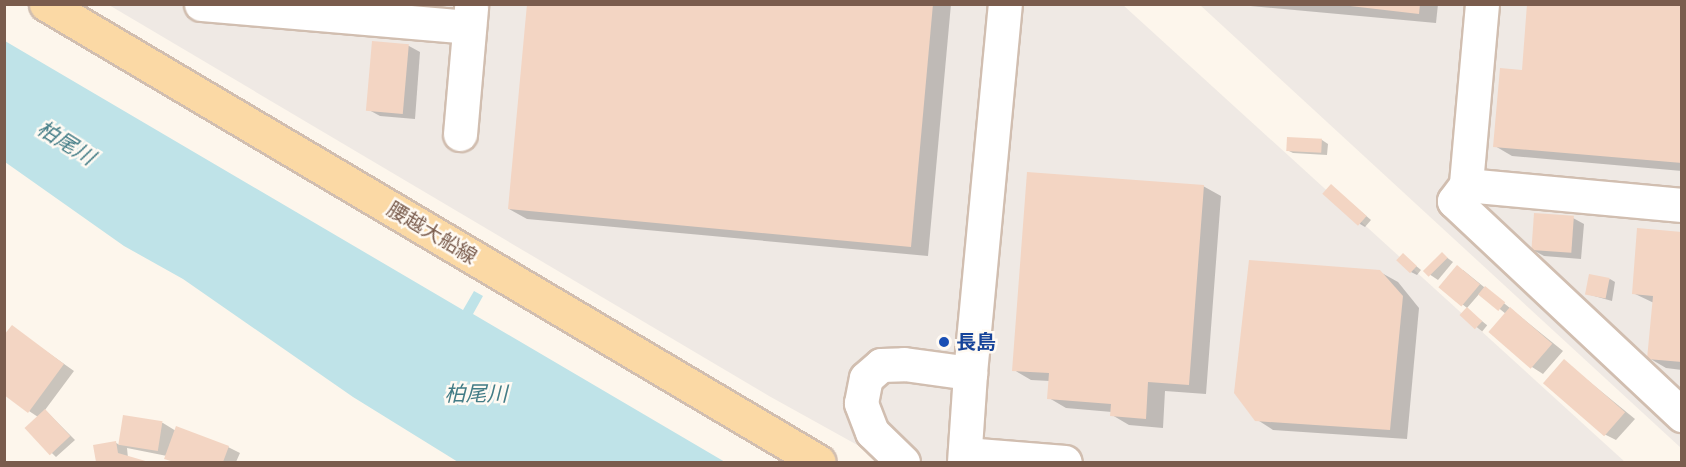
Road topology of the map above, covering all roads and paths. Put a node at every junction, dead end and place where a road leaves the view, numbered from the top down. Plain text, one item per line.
1 (46, 4) edge
2 (201, 4) edge
3 (1005, 4) edge
4 (1482, 4) edge
5 (470, 16) edge
6 (460, 134) dead end
7 (1466, 185) junction
8 (1682, 204) edge
9 (970, 373) junction
10 (1682, 415) edge
11 (965, 458) edge
12 (819, 462) edge
13 (903, 462) edge
14 (1065, 462) edge

1 - 12 main road, 腰越大船線
2 - 5 lane
3 - 9 lane
4 - 7 lane
5 - 6 lane
7 - 8 lane
7 - 10 lane
9 - 11 lane
9 - 13 lane
11 - 14 lane

